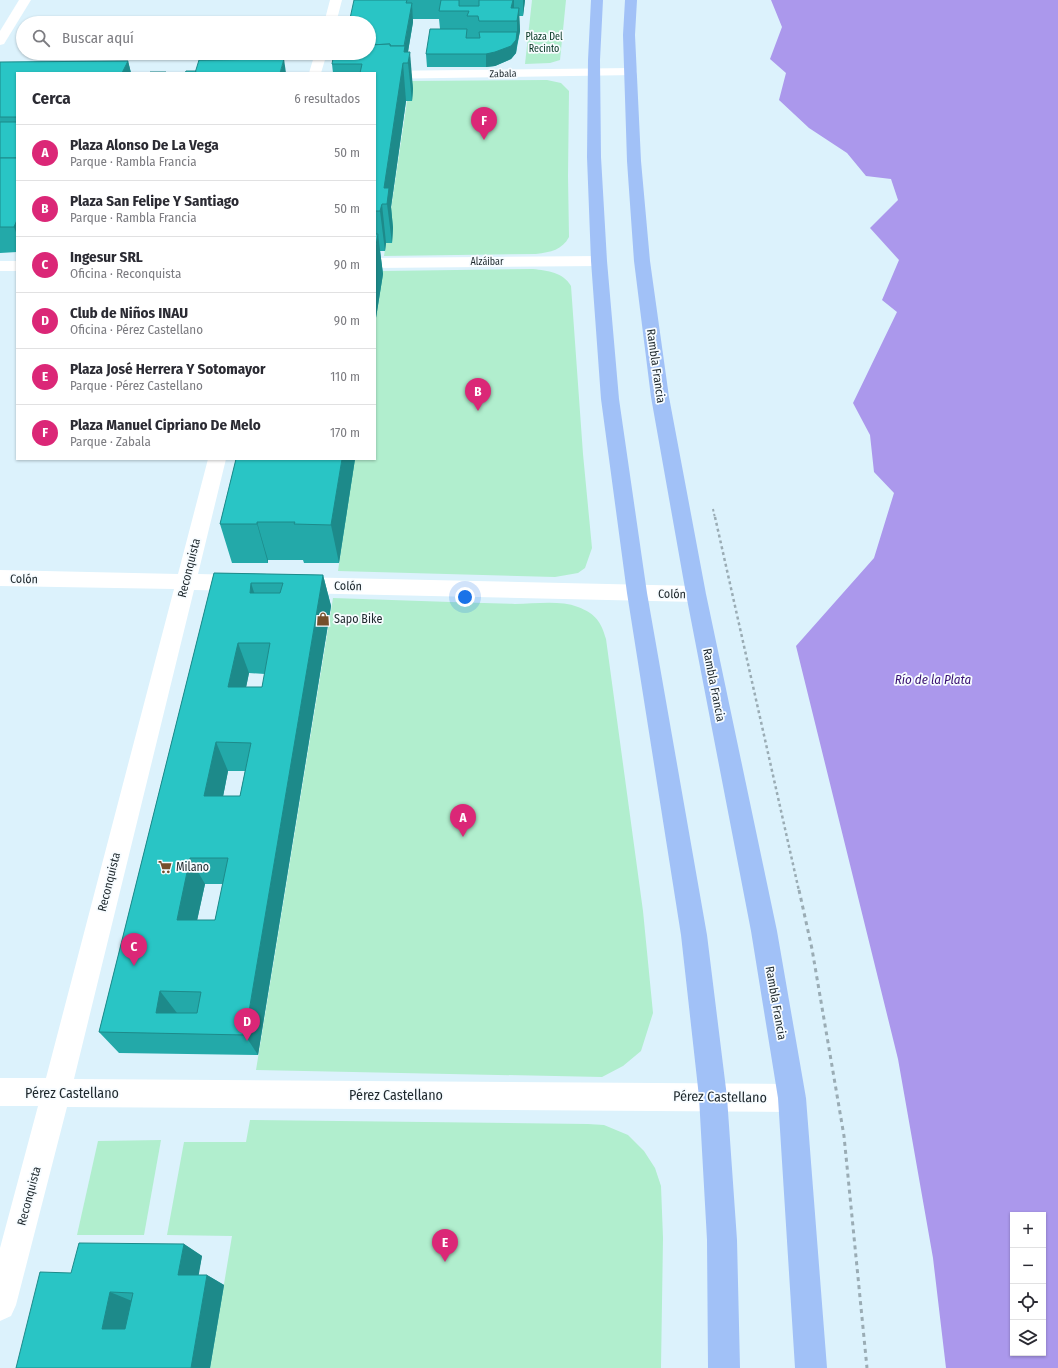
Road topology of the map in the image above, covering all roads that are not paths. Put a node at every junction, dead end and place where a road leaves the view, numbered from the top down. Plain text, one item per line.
1 (25, 0) edge
2 (336, 0) edge
3 (597, 0) edge
4 (631, 0) edge
5 (332, 16) edge
6 (0, 41) edge
7 (319, 60) edge
8 (315, 72) edge
9 (594, 72) junction
10 (631, 72) junction
11 (376, 75) edge
12 (599, 261) junction
13 (376, 263) edge
14 (0, 266) edge
15 (16, 266) edge
16 (217, 460) edge
17 (0, 578) edge
18 (185, 582) junction
19 (638, 593) junction
20 (696, 594) junction
21 (0, 1092) edge
22 (56, 1093) junction
23 (713, 1097) junction
24 (792, 1098) junction
25 (0, 1304) edge
26 (724, 1368) edge
27 (811, 1368) edge

1 - 6 street
2 - 5 street
3 - 9 main road
4 - 10 main road, Rambla Francia
7 - 8 street
9 - 10 street, Zabala
9 - 11 street, Zabala
9 - 12 main road
10 - 20 main road, Rambla Francia
12 - 13 street, Alzáibar
12 - 19 main road
14 - 15 street
16 - 18 street, Reconquista
17 - 18 street, Colón
18 - 19 street, Colón
18 - 22 street, Reconquista
19 - 20 street, Colón
19 - 23 main road
20 - 24 main road, Rambla Francia
21 - 22 street, Pérez Castellano
22 - 23 street, Pérez Castellano
22 - 25 street, Reconquista
23 - 24 street, Pérez Castellano
23 - 26 main road
24 - 27 main road, Rambla Francia

